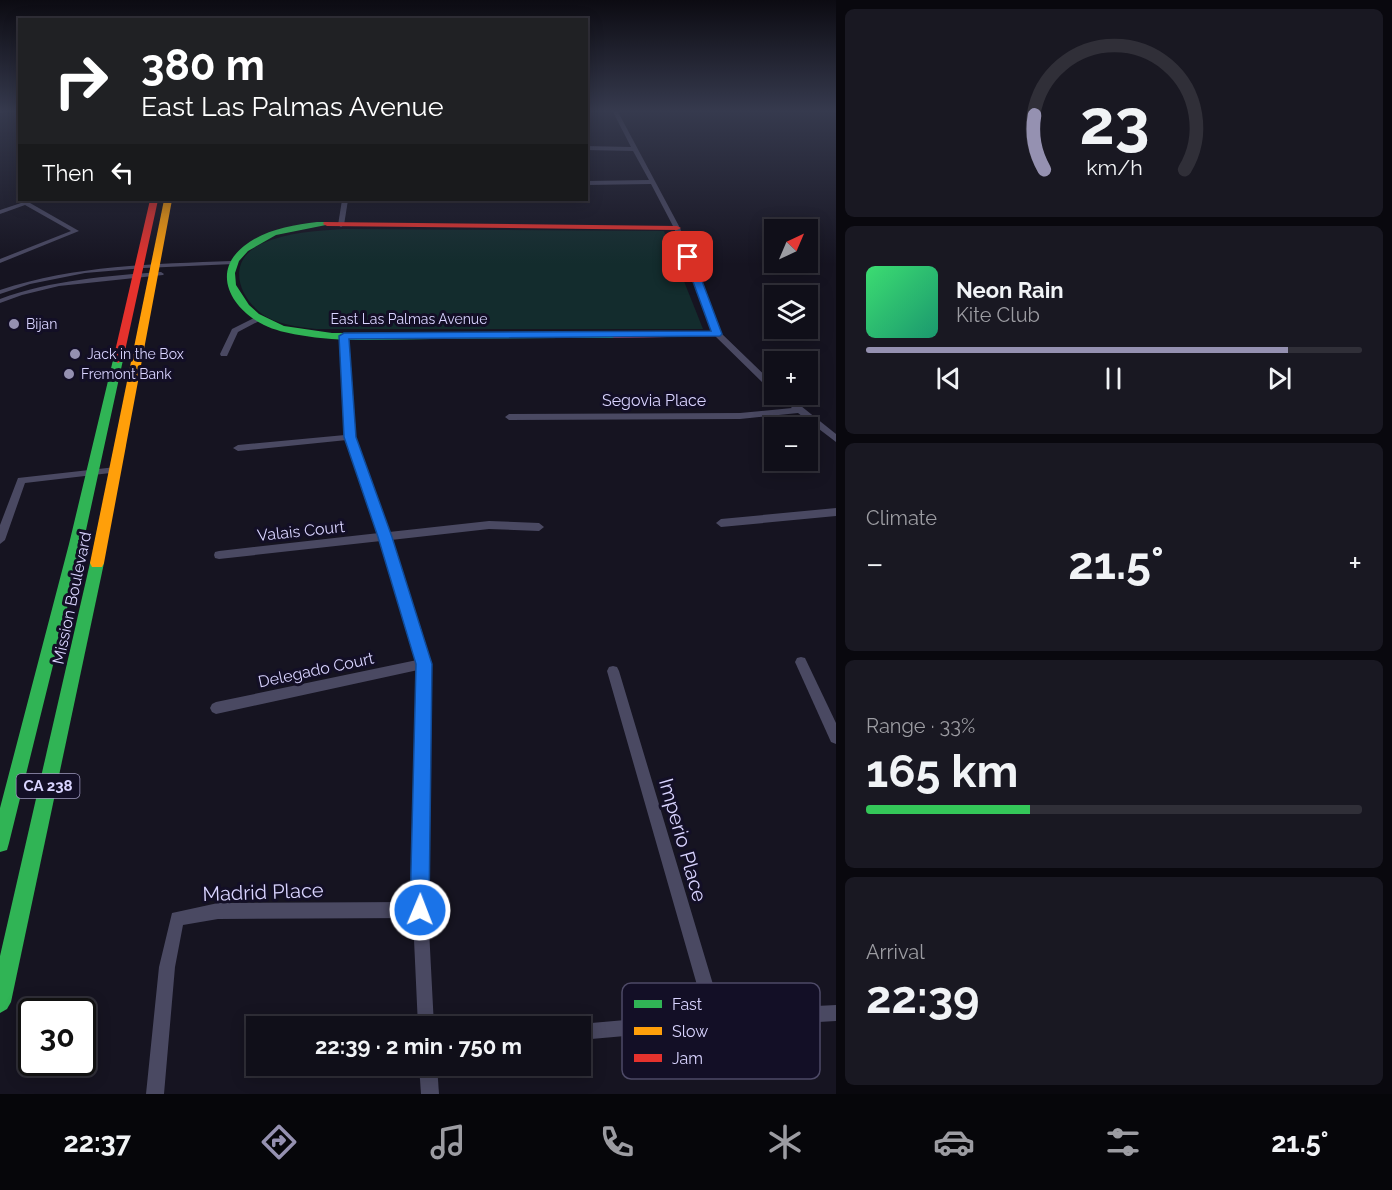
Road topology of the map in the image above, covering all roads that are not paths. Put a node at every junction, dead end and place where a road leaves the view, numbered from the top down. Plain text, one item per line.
1 (642, 161) edge
2 (652, 182) junction
3 (588, 183) edge
4 (31, 201) edge
5 (154, 201) edge
6 (168, 201) edge
7 (345, 201) edge
8 (25, 203) junction
9 (0, 212) edge
10 (341, 225) junction
11 (677, 228) junction
12 (0, 261) edge
13 (231, 265) junction
14 (155, 271) junction
15 (138, 272) junction
16 (0, 292) edge
17 (0, 301) edge
18 (257, 320) junction
19 (717, 334) junction
20 (344, 336) junction
21 (224, 354) dead end
22 (764, 379) edge
23 (792, 405) edge
24 (798, 410) junction
25 (509, 417) dead end
26 (350, 437) junction
27 (836, 439) edge
28 (238, 448) dead end
29 (116, 470) junction
30 (92, 472) junction
31 (836, 512) edge
32 (722, 523) dead end
33 (539, 527) dead end
34 (385, 537) junction
35 (0, 540) edge
36 (219, 555) dead end
37 (801, 662) dead end
38 (424, 664) junction
39 (613, 671) dead end
40 (216, 708) dead end
41 (836, 738) edge
42 (0, 843) edge
43 (420, 910) junction
44 (704, 983) edge
45 (0, 1002) edge
46 (836, 1013) edge
47 (820, 1014) edge
48 (425, 1016) edge
49 (622, 1028) edge
50 (591, 1031) edge
51 (429, 1076) edge
52 (155, 1094) edge
53 (430, 1094) edge

1 - 2 street
2 - 3 street
2 - 11 street
4 - 8 street
5 - 15 main road, Mission Boulevard / CA 238
6 - 14 main road, Mission Boulevard / CA 238
7 - 10 street
8 - 9 street
8 - 12 street
10 - 11 main road
10 - 13 main road
11 - 19 street
13 - 14 street
13 - 18 main road
14 - 15 street
14 - 29 main road, Mission Boulevard / CA 238
15 - 16 street
15 - 17 street
15 - 30 main road, Mission Boulevard / CA 238
18 - 20 main road, East Las Palmas Avenue
18 - 21 street
19 - 20 main road, East Las Palmas Avenue
19 - 22 street
20 - 26 street
23 - 24 street
24 - 25 street, Segovia Place
24 - 27 street
26 - 28 street
26 - 34 street
29 - 30 street
29 - 45 main road, Mission Boulevard / CA 238
30 - 35 street
30 - 42 main road, Mission Boulevard / CA 238
31 - 32 street
33 - 34 street, Valais Court
34 - 36 street, Valais Court
34 - 38 street
37 - 41 street
38 - 40 street, Delegado Court
38 - 43 street
39 - 44 street, Imperio Place
43 - 48 street
43 - 52 street, Madrid Place
46 - 47 street
49 - 50 street
51 - 53 street

